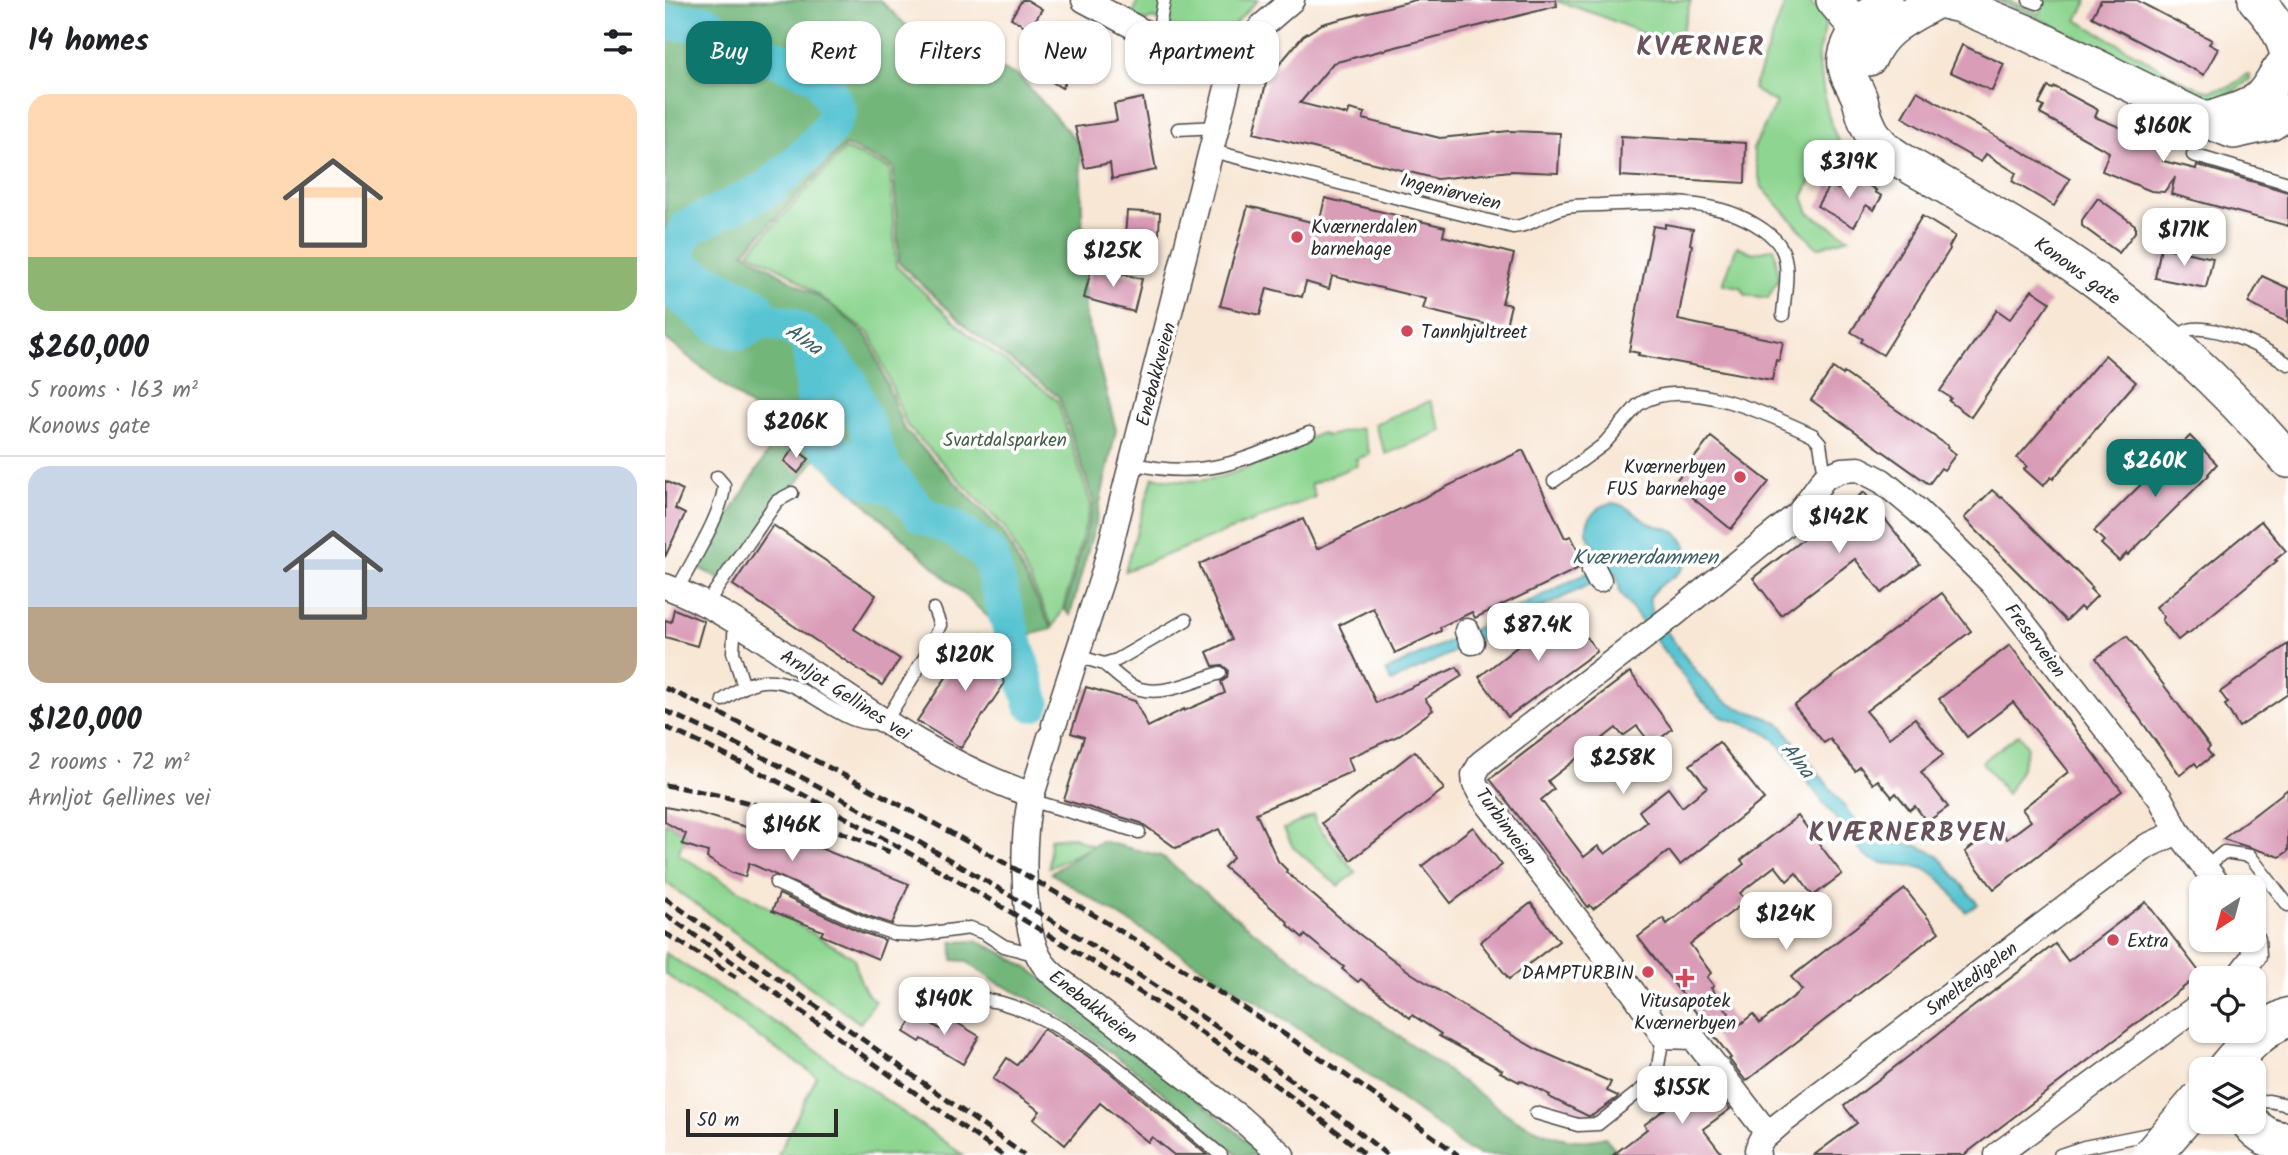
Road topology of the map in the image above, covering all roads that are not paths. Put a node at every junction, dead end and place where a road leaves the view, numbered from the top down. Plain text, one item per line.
1 (1164, 0) edge
2 (1292, 0) edge
3 (1834, 0) edge
4 (1938, 0) edge
5 (2256, 0) edge
6 (1079, 3) edge
7 (1872, 15) edge
8 (1160, 21) edge
9 (1268, 21) edge
10 (1125, 24) edge
11 (2288, 54) edge
12 (2288, 60) edge
13 (1228, 84) edge
14 (2282, 108) edge
15 (1178, 129) dead end
16 (1215, 139) junction
17 (2193, 155) dead end
18 (2288, 183) edge
19 (1783, 315) dead end
20 (2170, 341) junction
21 (2288, 365) edge
22 (1309, 433) dead end
23 (2288, 460) edge
24 (1132, 463) junction
25 (717, 477) dead end
26 (1825, 477) junction
27 (1554, 481) dead end
28 (792, 493) dead end
29 (671, 588) edge
30 (707, 603) junction
31 (934, 609) dead end
32 (734, 620) junction
33 (1186, 620) dead end
34 (1077, 656) junction
35 (1104, 664) junction
36 (1220, 673) dead end
37 (744, 687) junction
38 (723, 700) dead end
39 (885, 722) junction
40 (1031, 796) junction
41 (1139, 832) dead end
42 (2178, 832) junction
43 (2205, 868) junction
44 (2211, 875) edge
45 (776, 883) dead end
46 (2288, 905) edge
47 (1037, 955) junction
48 (912, 1004) dead end
49 (2189, 1013) edge
50 (2288, 1017) edge
51 (1663, 1036) junction
52 (2256, 1057) edge
53 (2266, 1101) edge
54 (2288, 1105) edge
55 (2189, 1111) edge
56 (1536, 1113) dead end
57 (2189, 1124) edge
58 (2261, 1134) edge
59 (2288, 1142) edge
60 (1763, 1144) edge
61 (2154, 1148) edge
62 (1221, 1155) edge
63 (1282, 1155) edge
64 (1997, 1155) edge
65 (2060, 1155) edge

1 - 8 lane
2 - 9 street, Enebakkveien
3 - 7 main road
4 - 7 main road
4 - 14 main road
5 - 11 main road
6 - 10 street
7 - 20 main road, Konows gate
12 - 14 main road
13 - 16 street, Enebakkveien
15 - 16 lane, Ingeniørveien
16 - 19 lane, Ingeniørveien
16 - 24 street, Enebakkveien
17 - 18 lane
20 - 21 lane
20 - 23 main road, Konows gate
22 - 24 lane
24 - 34 street, Enebakkveien
25 - 29 lane
26 - 27 lane
26 - 42 street, Freserveien
26 - 51 street, Turbinveien
28 - 30 lane
29 - 30 street, Arnljot Gellines vei
30 - 32 street, Arnljot Gellines vei
31 - 39 lane
32 - 37 lane
32 - 39 street, Arnljot Gellines vei
33 - 35 lane
34 - 35 lane
34 - 40 street, Enebakkveien
35 - 36 lane
37 - 38 lane
37 - 39 lane
39 - 40 street, Arnljot Gellines vei
40 - 41 lane
40 - 47 street, Enebakkveien
42 - 43 street, Freserveien
42 - 60 street, Smeltedigelen
43 - 44 street, Freserveien
43 - 46 lane
45 - 47 lane
47 - 63 street, Enebakkveien
48 - 62 lane, Enebakkveien
49 - 64 street
50 - 52 highway
51 - 56 lane
51 - 60 street
53 - 54 lane
55 - 61 highway, bridge
57 - 61 lane
58 - 59 highway
61 - 65 lane

